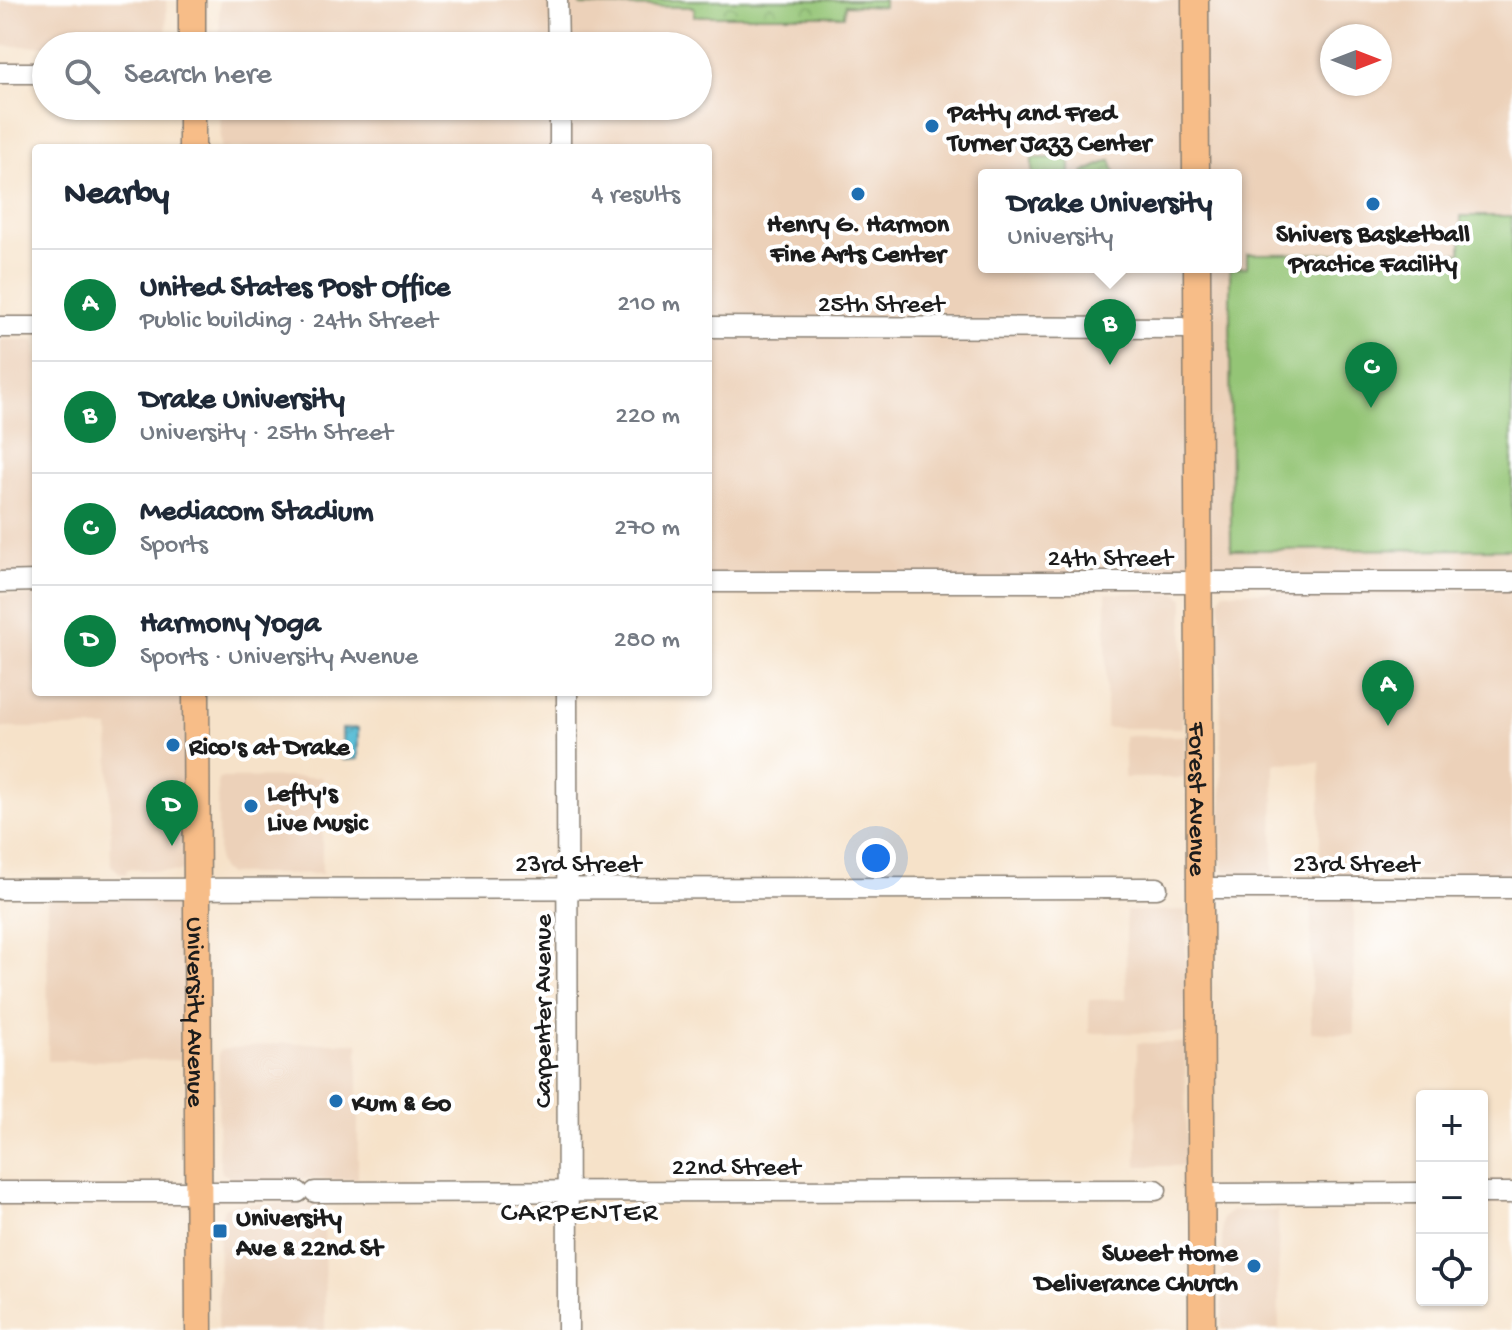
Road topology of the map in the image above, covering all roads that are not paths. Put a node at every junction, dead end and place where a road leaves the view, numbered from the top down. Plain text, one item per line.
1 (192, 0) edge
2 (557, 0) edge
3 (1195, 0) edge
4 (192, 32) edge
5 (558, 32) edge
6 (0, 73) edge
7 (32, 73) edge
8 (192, 120) edge
9 (560, 120) edge
10 (192, 144) edge
11 (560, 144) edge
12 (1196, 169) edge
13 (1197, 273) edge
14 (0, 327) edge
15 (32, 327) edge
16 (712, 327) edge
17 (1197, 328) junction
18 (32, 581) edge
19 (0, 582) edge
20 (712, 582) edge
21 (1198, 582) junction
22 (1512, 582) edge
23 (196, 696) edge
24 (567, 696) edge
25 (197, 888) junction
26 (567, 888) junction
27 (1157, 888) dead end
28 (1200, 888) junction
29 (1512, 888) edge
30 (0, 889) edge
31 (1156, 1190) dead end
32 (199, 1191) junction
33 (568, 1191) junction
34 (0, 1192) edge
35 (1416, 1193) edge
36 (1488, 1193) edge
37 (1512, 1193) edge
38 (1201, 1194) junction
39 (199, 1330) edge
40 (568, 1330) edge
41 (1202, 1330) edge

1 - 4 main road
2 - 5 street
3 - 12 main road
6 - 7 street
8 - 10 main road
9 - 11 street
13 - 17 main road, Forest Avenue
14 - 15 street
16 - 17 street, 25th Street
17 - 21 main road, Forest Avenue
18 - 19 street
20 - 21 street, 24th Street
21 - 22 street, 24th Street
21 - 28 main road, Forest Avenue
23 - 25 main road, University Avenue
24 - 26 street, Carpenter Avenue
25 - 26 street, 23rd Street
25 - 30 street, 23rd Street
25 - 32 main road, University Avenue
26 - 27 street, 23rd Street
26 - 33 street, Carpenter Avenue
28 - 29 street, 23rd Street
28 - 38 main road, Forest Avenue
31 - 33 street, 22nd Street
32 - 33 street, 22nd Street
32 - 34 street, 22nd Street
32 - 39 main road, University Avenue
33 - 40 street, Carpenter Avenue
35 - 38 street
36 - 37 street
38 - 41 main road, Forest Avenue

